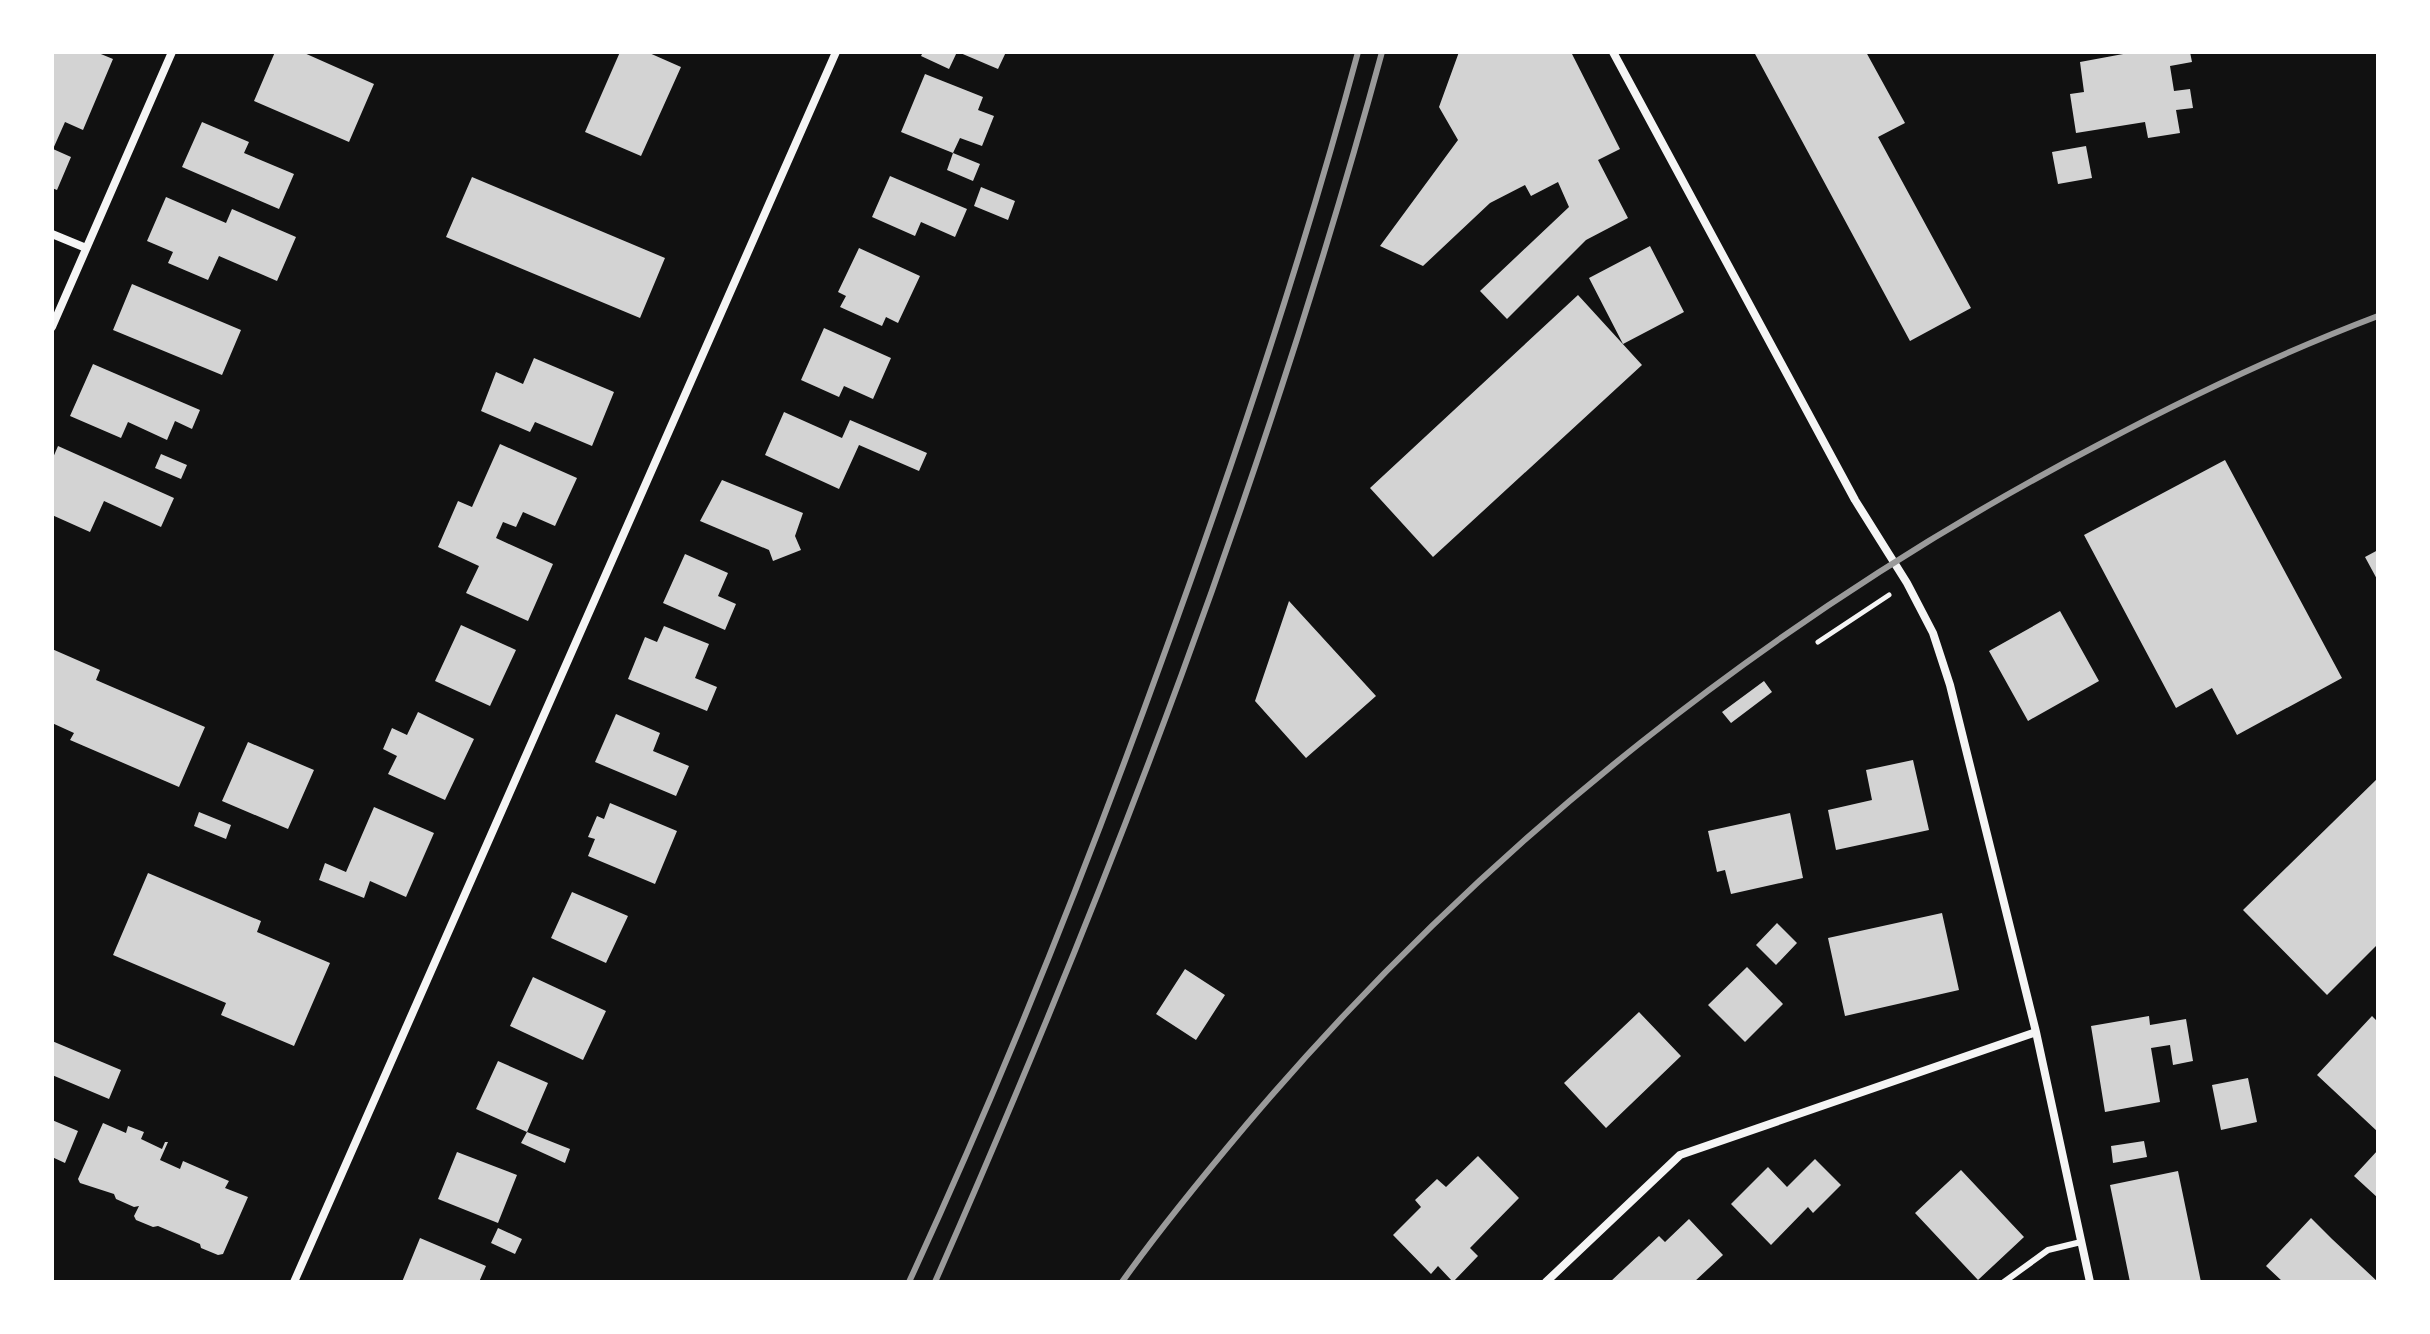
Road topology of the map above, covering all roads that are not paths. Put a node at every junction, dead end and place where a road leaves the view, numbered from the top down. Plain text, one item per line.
1 (172, 52) edge
2 (836, 52) edge
3 (1613, 52) edge
4 (52, 234) edge
5 (86, 248) junction
6 (52, 327) edge
7 (2036, 1032) junction
8 (2081, 1242) junction
9 (294, 1282) edge
10 (1546, 1282) edge
11 (2004, 1282) edge
12 (2090, 1282) edge

1 - 5 street
2 - 9 street
3 - 7 street
4 - 5 street
5 - 6 street
7 - 8 street
7 - 10 street
8 - 11 lane
8 - 12 street

